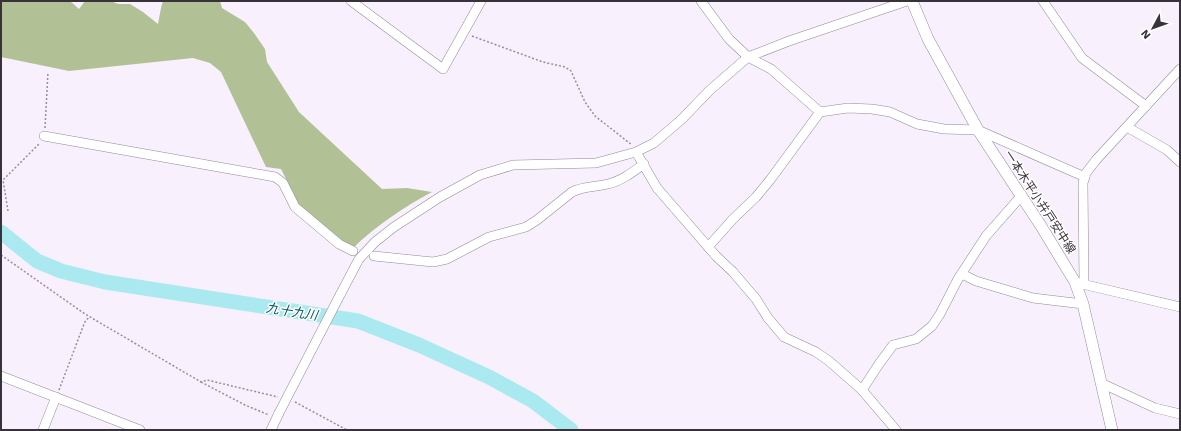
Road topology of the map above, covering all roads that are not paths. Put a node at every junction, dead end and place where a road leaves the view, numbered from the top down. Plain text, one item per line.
1 (351, 1) edge
2 (481, 1) edge
3 (907, 1) edge
4 (912, 1) edge
5 (1043, 1) edge
6 (704, 3) edge
7 (748, 58) junction
8 (1180, 68) edge
9 (1146, 106) junction
10 (820, 112) junction
11 (1127, 127) junction
12 (978, 130) junction
13 (44, 136) road end
14 (636, 152) junction
15 (1180, 162) edge
16 (644, 164) junction
17 (1085, 177) junction
18 (1022, 195) junction
19 (708, 247) junction
20 (353, 251) dead end
21 (374, 256) dead end
22 (962, 274) junction
23 (1079, 283) junction
24 (1083, 304) junction
25 (1180, 307) edge
26 (1, 376) edge
27 (1101, 383) junction
28 (862, 390) junction
29 (56, 398) junction
30 (1180, 414) edge
31 (43, 430) edge
32 (140, 430) edge
33 (271, 430) edge
34 (896, 430) edge
35 (1112, 430) edge

1 - 2 street
3 - 7 street
4 - 12 main road, 一本木平小井戸安中線
5 - 9 street
6 - 7 street
7 - 10 street
7 - 14 street
8 - 9 street
9 - 11 street
10 - 12 street
10 - 19 street
11 - 15 street
11 - 17 street
12 - 17 street
12 - 18 main road, 一本木平小井戸安中線
13 - 20 street
14 - 16 street
14 - 33 street, bridge
16 - 19 street
16 - 21 street
17 - 23 street
18 - 22 street
18 - 23 main road, 一本木平小井戸安中線
19 - 28 street
22 - 24 street
22 - 28 street
23 - 24 main road, 一本木平小井戸安中線
23 - 25 street
24 - 27 main road, 一本木平小井戸安中線
26 - 29 street
27 - 30 street
27 - 35 main road, 一本木平小井戸安中線
28 - 34 street
29 - 31 street
29 - 32 street

